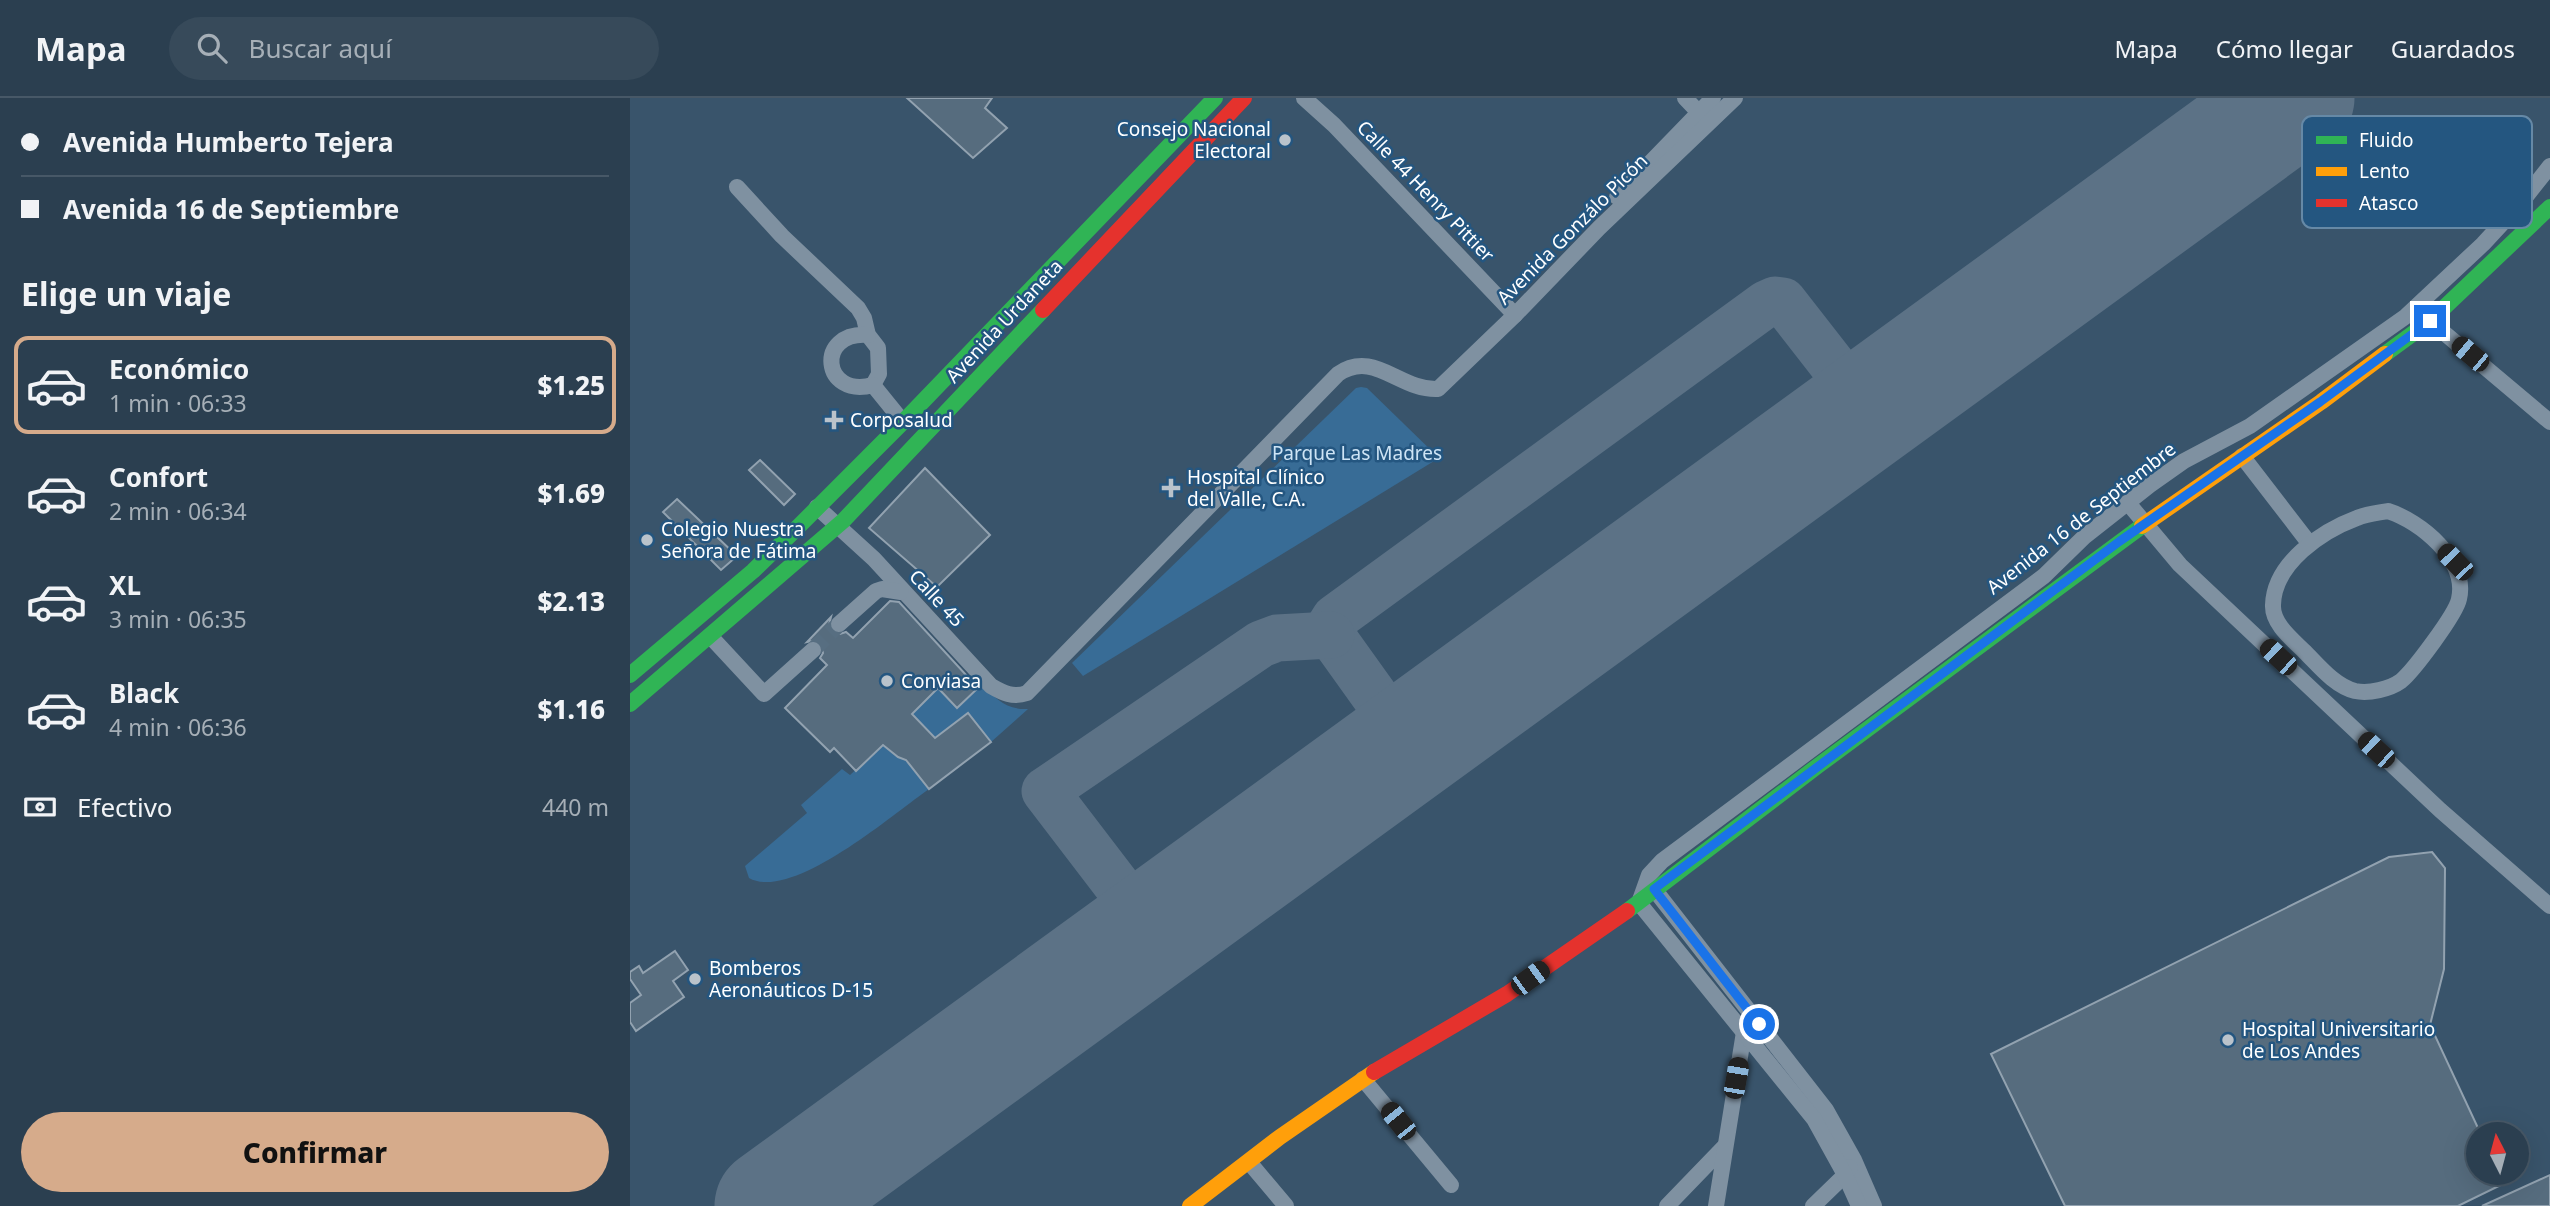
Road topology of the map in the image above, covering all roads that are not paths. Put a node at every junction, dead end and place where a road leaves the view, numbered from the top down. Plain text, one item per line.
1 (1215, 98) edge
2 (1244, 98) edge
3 (1304, 98) edge
4 (1685, 98) edge
5 (1713, 98) edge
6 (1735, 98) edge
7 (1704, 117) junction
8 (2550, 166) edge
9 (737, 187) dead end
10 (2532, 189) edge
11 (2550, 207) edge
12 (2532, 224) edge
13 (2498, 228) edge
14 (2528, 228) edge
15 (1512, 312) junction
16 (2430, 321) junction
17 (868, 335) junction
18 (873, 385) junction
19 (902, 422) junction
20 (2550, 422) edge
21 (2242, 456) junction
22 (2128, 503) junction
23 (817, 506) junction
24 (2145, 525) junction
25 (836, 526) junction
26 (2309, 544) junction
27 (901, 592) junction
28 (839, 624) tunnel mouth
29 (711, 637) junction
30 (813, 650) tunnel mouth
31 (630, 675) edge
32 (1010, 695) joint
33 (630, 704) edge
34 (1654, 889) junction
35 (1639, 902) junction
36 (2550, 906) edge
37 (1744, 1032) junction
38 (1363, 1079) junction
39 (1724, 1147) junction
40 (1854, 1160) junction
41 (1249, 1162) junction
42 (1845, 1175) junction
43 (1451, 1185) dead end
44 (1190, 1206) edge
45 (1286, 1206) edge
46 (1667, 1206) edge
47 (1716, 1206) edge
48 (1813, 1206) edge
49 (1859, 1206) edge
50 (1874, 1206) edge

1 - 19 street, Avenida Urdaneta
2 - 25 street, Avenida Urdaneta
3 - 15 street, Calle 44 Henry Pittier
4 - 7 street
5 - 7 street, Avenida Gonzálo Picón
6 - 7 street, Avenida Gonzálo Picón
7 - 15 street, Avenida Gonzálo Picón
8 - 10 street, Avenida 16 de Septiembre
9 - 17 street
11 - 12 street, Avenida 16 de Septiembre
13 - 22 street, Avenida 16 de Septiembre
14 - 16 street, Avenida 16 de Septiembre
15 - 32 street, Avenida Gonzálo Picón
16 - 20 street
16 - 21 street, Avenida 16 de Septiembre
17 - 18 street
17 - 18 street
18 - 19 street
19 - 23 street, Avenida Urdaneta
21 - 24 street, Avenida 16 de Septiembre
21 - 26 street
22 - 24 street
22 - 35 street, Avenida 16 de Septiembre
23 - 25 street, Calle 45
23 - 31 street, Avenida Urdaneta
24 - 34 street, Avenida 16 de Septiembre
24 - 36 street
25 - 27 street, Calle 45
25 - 29 street, Avenida Urdaneta
26 - 26 street
27 - 28 street
27 - 32 street, Calle 45
29 - 30 street
29 - 33 street, Avenida Urdaneta
34 - 35 street, Avenida 16 de Septiembre
34 - 40 street
35 - 37 street
35 - 38 street, Avenida 16 de Septiembre
37 - 39 street
37 - 42 street
38 - 41 street, Avenida 16 de Septiembre
38 - 43 street
39 - 46 street
39 - 47 street
40 - 42 street
40 - 50 street
41 - 44 street, Avenida 16 de Septiembre
41 - 45 street
42 - 48 street
42 - 49 street

